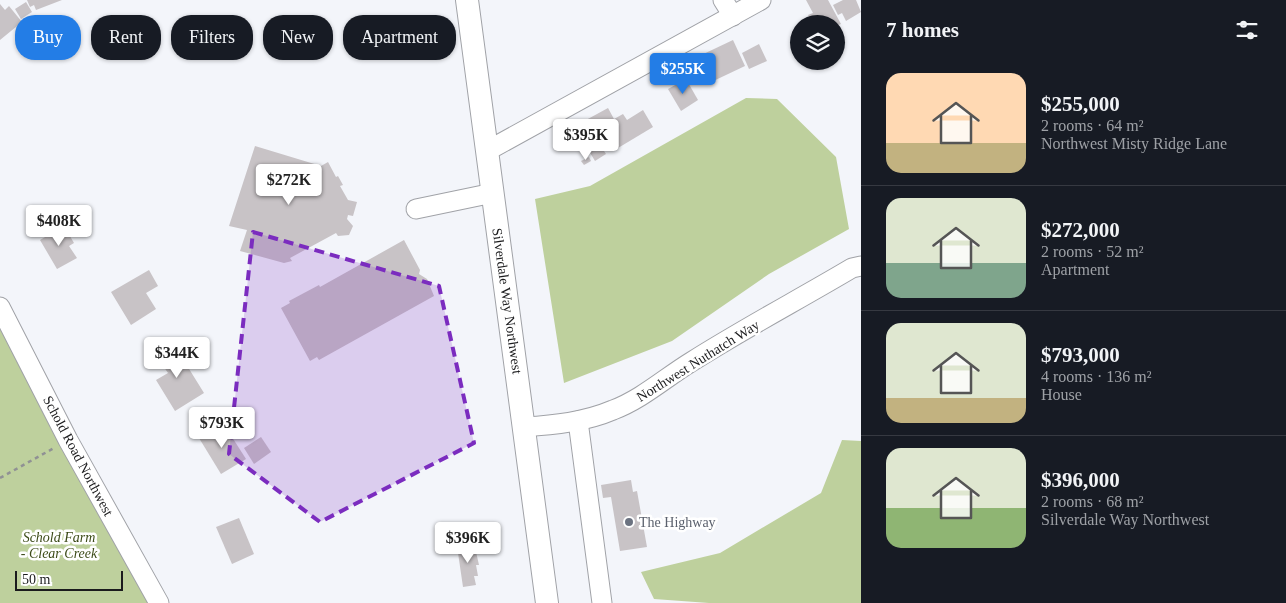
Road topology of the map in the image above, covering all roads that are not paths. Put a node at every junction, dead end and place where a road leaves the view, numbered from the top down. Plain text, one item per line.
1 (466, 0) edge
2 (761, 0) edge
3 (728, 8) edge
4 (487, 151) junction
5 (493, 193) junction
6 (416, 209) dead end
7 (861, 266) edge
8 (0, 308) edge
9 (578, 421) junction
10 (524, 427) junction
11 (158, 603) edge
12 (547, 603) edge
13 (602, 603) edge

1 - 4 main road, Silverdale Way Northwest
2 - 3 street
3 - 4 street
4 - 5 main road, Silverdale Way Northwest
5 - 6 street
5 - 10 main road, Silverdale Way Northwest
7 - 9 street, Northwest Nuthatch Way
8 - 11 street, Schold Road Northwest
9 - 10 street, Northwest Nuthatch Way
9 - 13 street
10 - 12 main road, Silverdale Way Northwest

